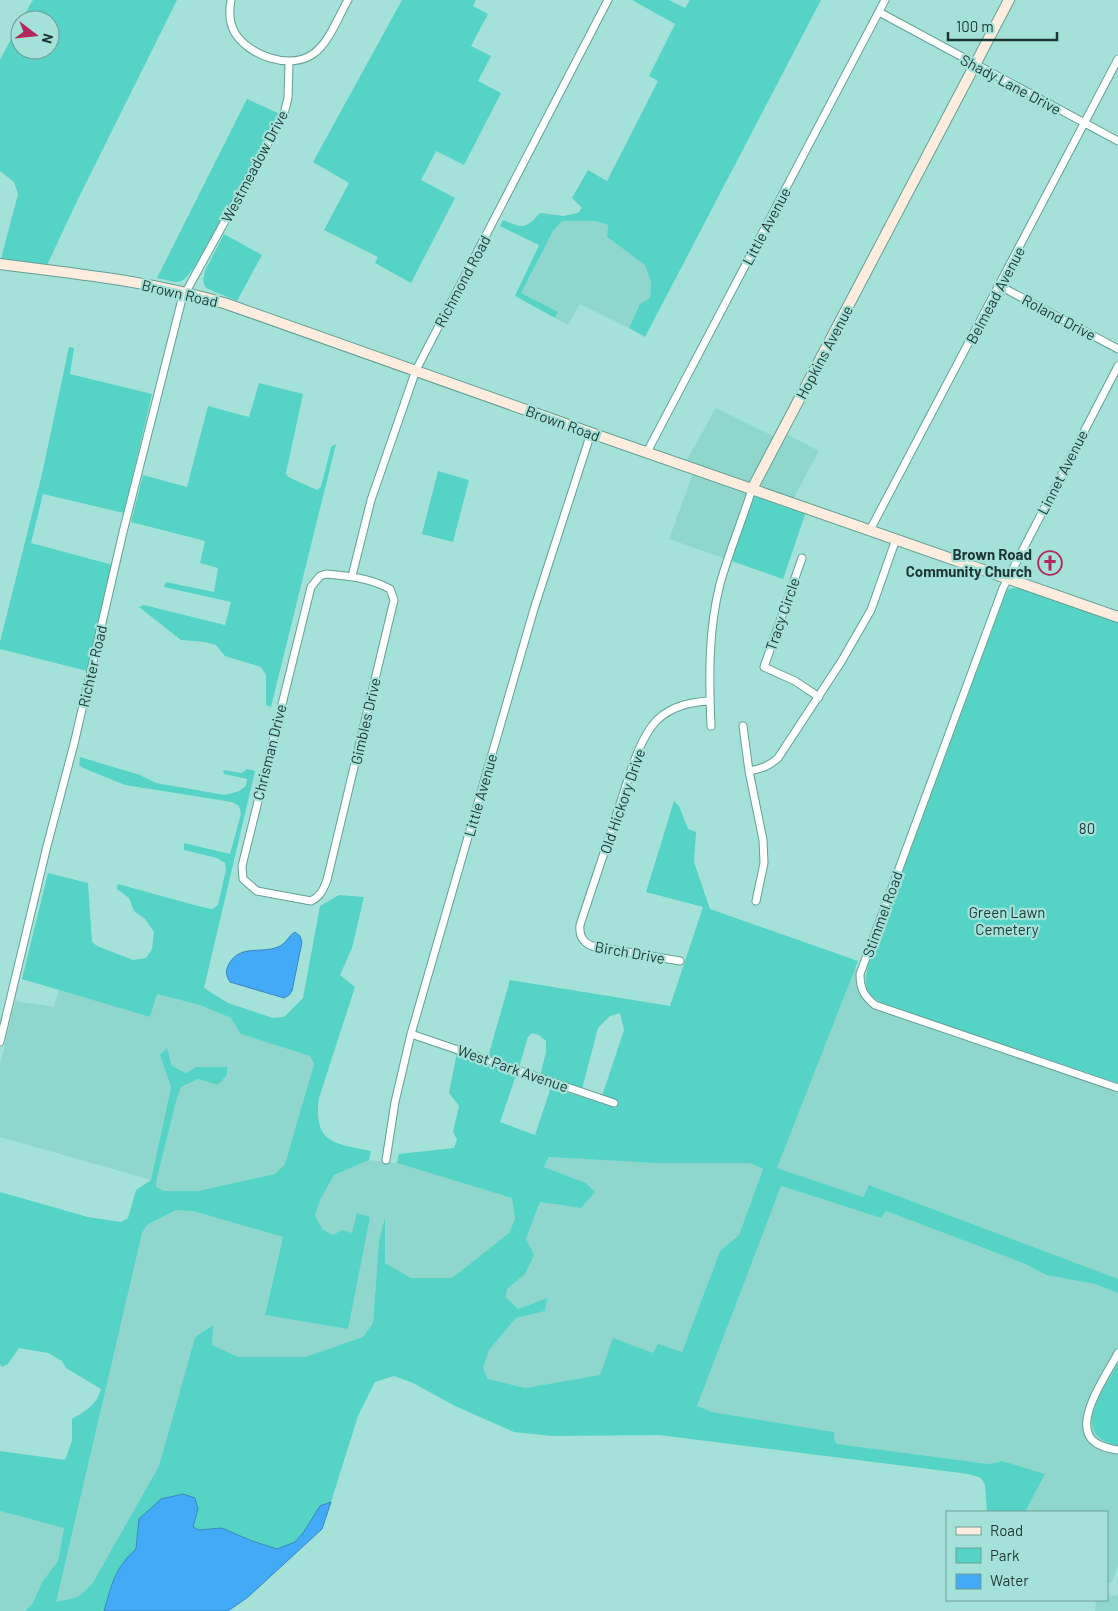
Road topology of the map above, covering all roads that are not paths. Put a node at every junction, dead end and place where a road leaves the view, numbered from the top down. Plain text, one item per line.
1 (231, 0) edge
2 (348, 0) edge
3 (608, 0) edge
4 (885, 0) edge
5 (1009, 0) edge
6 (879, 12) junction
7 (1118, 59) edge
8 (289, 63) junction
9 (975, 64) junction
10 (1084, 123) junction
11 (1118, 141) edge
12 (0, 264) edge
13 (1000, 286) junction
14 (186, 292) junction
15 (1118, 349) edge
16 (1118, 366) edge
17 (416, 370) junction
18 (591, 433) junction
19 (647, 452) junction
20 (752, 490) junction
21 (870, 530) junction
22 (896, 539) junction
23 (802, 558) dead end
24 (352, 576) junction
25 (1008, 578) junction
26 (1118, 616) edge
27 (818, 697) junction
28 (710, 701) junction
29 (710, 726) dead end
30 (743, 726) dead end
31 (749, 771) junction
32 (322, 893) joint
33 (756, 901) dead end
34 (582, 939) joint
35 (680, 961) dead end
36 (411, 1034) junction
37 (0, 1042) edge
38 (1118, 1088) edge
39 (614, 1104) dead end
40 (386, 1160) dead end
41 (1118, 1354) edge
42 (1118, 1450) edge

1 - 8 street
2 - 8 street
3 - 17 street, Richmond Road
4 - 6 street, Little Avenue
5 - 9 main road, Hopkins Avenue
6 - 9 street, Shady Lane Drive
6 - 19 street, Little Avenue
7 - 10 street, Belmead Avenue
8 - 14 street, Westmeadow Drive
9 - 10 street, Shady Lane Drive
9 - 20 main road, Hopkins Avenue
10 - 11 street, Shady Lane Drive
10 - 13 street, Belmead Avenue
12 - 14 main road, Brown Road
13 - 15 street, Roland Drive
13 - 21 street, Belmead Avenue
14 - 17 main road, Brown Road
14 - 37 street, Richter Road
16 - 25 street, Linnet Avenue
17 - 18 main road, Brown Road
17 - 24 street, Richmond Road
18 - 19 main road, Brown Road
18 - 36 street, Little Avenue
19 - 20 main road, Brown Road
20 - 21 main road, Brown Road
20 - 28 street, Hopkins Avenue
21 - 22 main road, Brown Road
22 - 25 main road, Brown Road
22 - 27 street
23 - 27 street, Tracy Circle
24 - 32 street, Gimbles Drive
24 - 32 street, Chrisman Drive
25 - 26 main road, Brown Road
25 - 38 street, Stimmel Road
27 - 31 street
28 - 29 street, Hopkins Avenue
28 - 34 street, Old Hickory Drive
30 - 31 street
31 - 33 street
34 - 35 street, Birch Drive
36 - 39 street, West Park Avenue
36 - 40 street, Little Avenue
41 - 42 street

